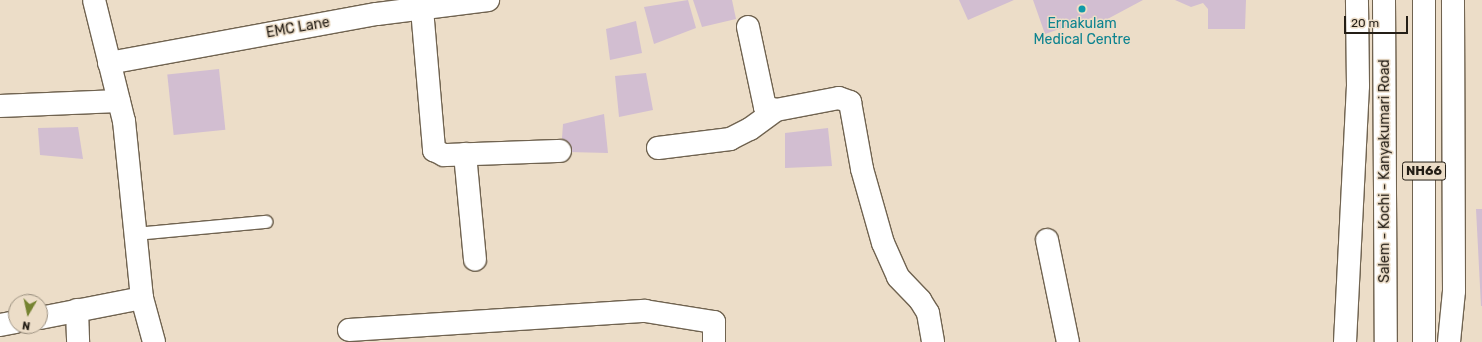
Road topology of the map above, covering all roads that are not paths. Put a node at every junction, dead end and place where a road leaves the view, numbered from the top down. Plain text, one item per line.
1 (94, 0) edge
2 (488, 0) edge
3 (1357, 0) edge
4 (1384, 0) edge
5 (1424, 0) edge
6 (1453, 0) edge
7 (451, 2) edge
8 (422, 9) junction
9 (748, 27) dead end
10 (109, 63) junction
11 (119, 101) junction
12 (0, 106) edge
13 (776, 110) junction
14 (658, 148) dead end
15 (560, 151) dead end
16 (465, 154) junction
17 (266, 222) dead end
18 (136, 234) junction
19 (1047, 240) dead end
20 (475, 260) dead end
21 (142, 298) junction
22 (77, 310) junction
23 (48, 316) edge
24 (349, 330) dead end
25 (78, 342) edge
26 (154, 342) edge
27 (714, 342) edge
28 (933, 342) edge
29 (1068, 342) edge
30 (1345, 342) edge
31 (1386, 342) edge
32 (1424, 342) edge
33 (1449, 342) edge

1 - 10 main road
2 - 7 main road, EMC Lane
3 - 30 main road
4 - 31 main road, Salem - Kochi - Kanyakumari Road / NH66
5 - 32 main road, NH66
6 - 33 main road
7 - 8 main road, EMC Lane
8 - 10 main road, EMC Lane
8 - 16 main road
9 - 13 main road
10 - 11 main road
11 - 12 main road
11 - 18 main road
13 - 14 main road
13 - 28 main road
15 - 16 main road
16 - 20 main road
17 - 18 lane
18 - 21 main road
19 - 29 main road
21 - 22 main road
21 - 26 main road
22 - 23 main road
22 - 25 main road
24 - 27 main road

